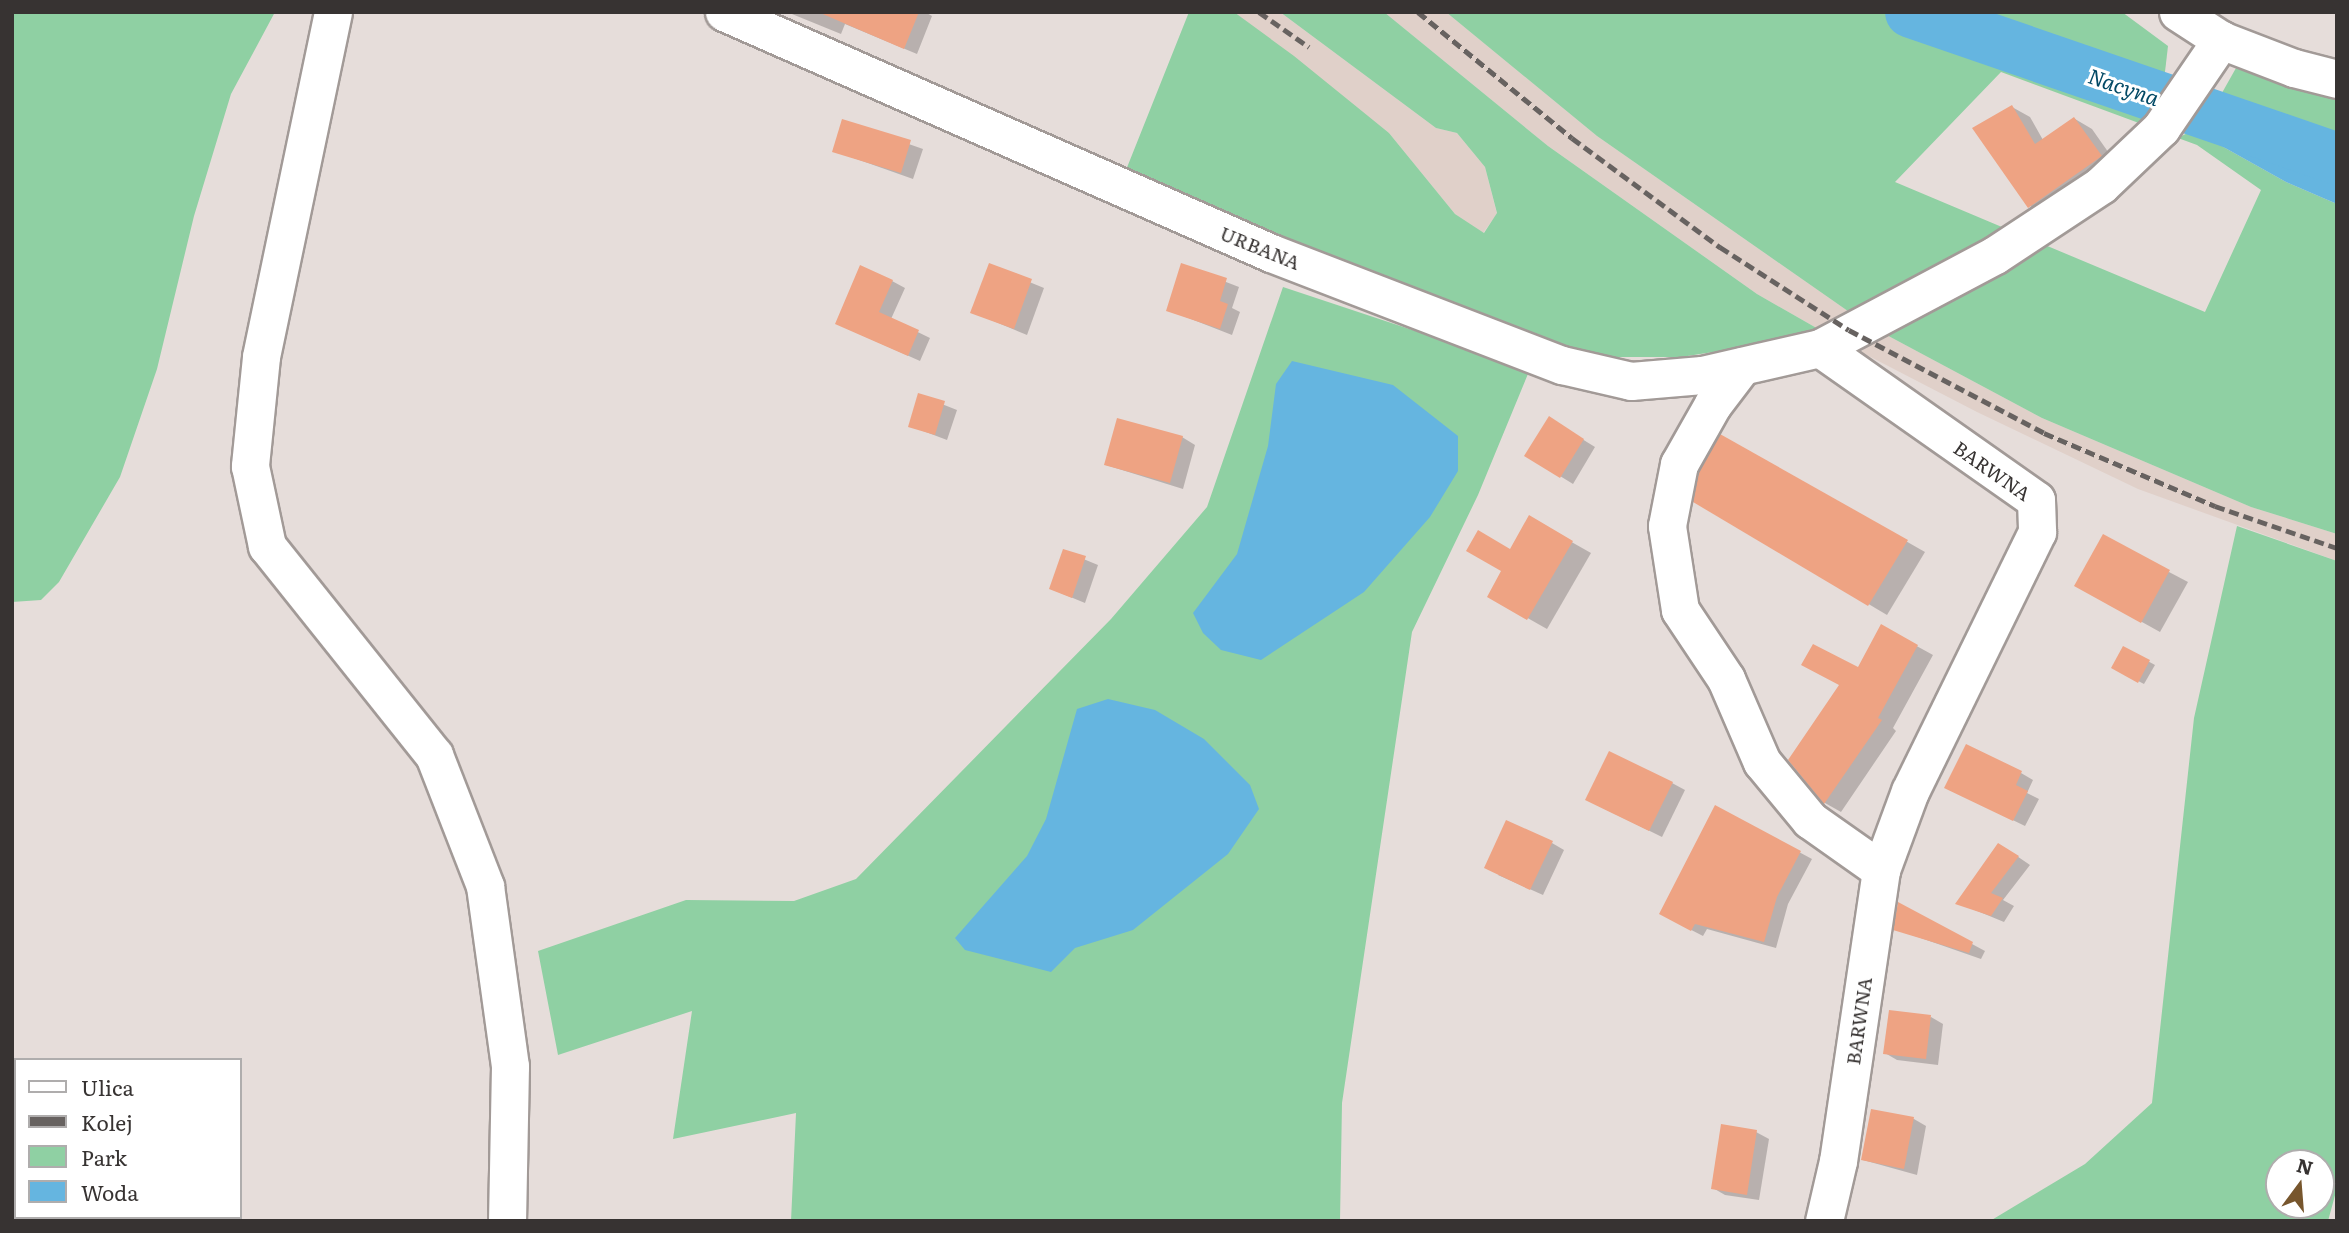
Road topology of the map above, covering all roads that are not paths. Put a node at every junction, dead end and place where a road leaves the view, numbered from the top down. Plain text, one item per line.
1 (333, 12) edge
2 (723, 12) edge
3 (2178, 12) edge
4 (2221, 40) junction
5 (2337, 79) edge
6 (1820, 348) junction
7 (1742, 366) junction
8 (1881, 870) junction
9 (507, 1221) edge
10 (1825, 1221) edge

1 - 9 street
2 - 7 street, URBANA
3 - 4 street
4 - 5 street
4 - 6 street
6 - 7 street, URBANA
6 - 8 street, BARWNA
7 - 8 street
8 - 10 street, BARWNA

